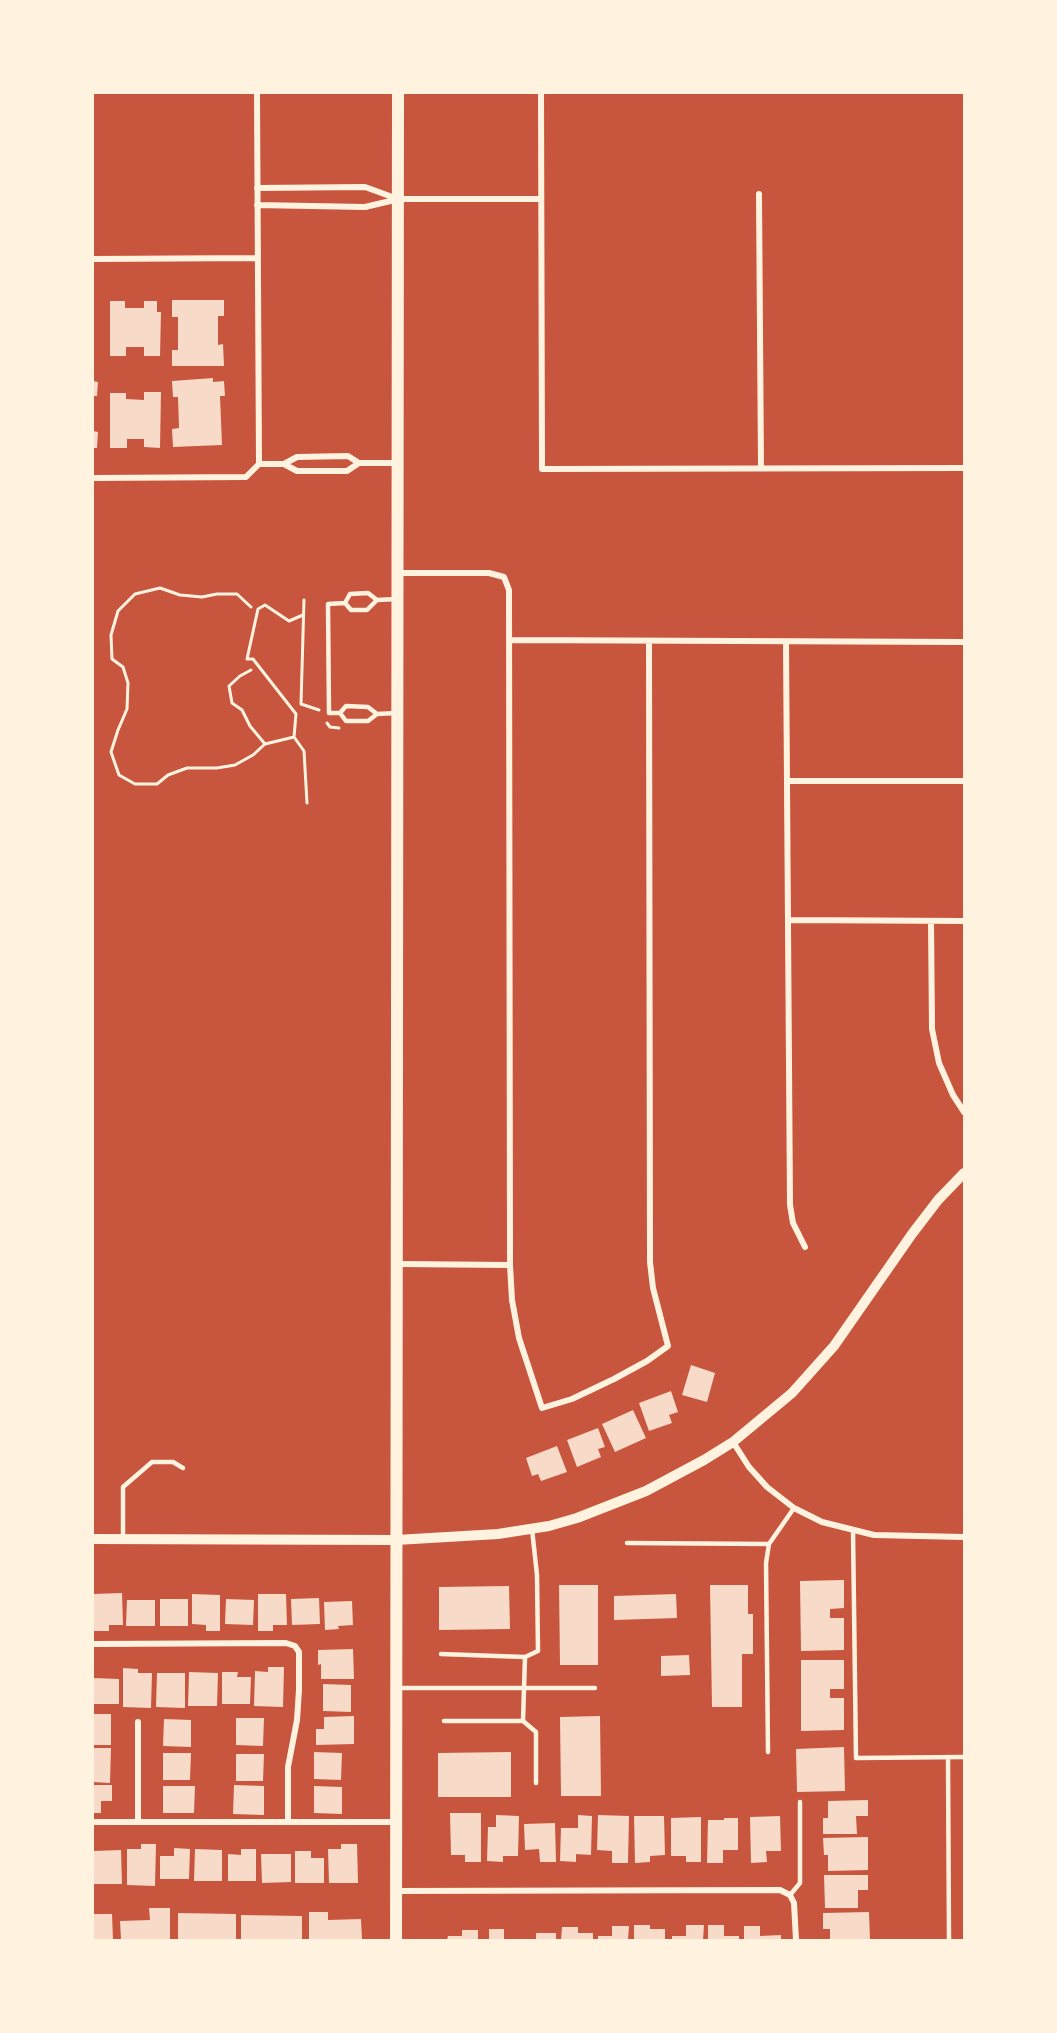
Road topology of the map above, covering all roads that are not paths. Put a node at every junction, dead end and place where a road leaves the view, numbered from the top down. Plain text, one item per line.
1 (257, 93) edge
2 (398, 93) edge
3 (541, 93) edge
4 (257, 188) junction
5 (759, 194) dead end
6 (399, 199) junction
7 (540, 199) junction
8 (258, 205) junction
9 (258, 258) junction
10 (93, 259) edge
11 (358, 463) junction
12 (398, 463) junction
13 (259, 464) junction
14 (284, 464) junction
15 (760, 468) junction
16 (964, 468) edge
17 (93, 478) edge
18 (397, 573) junction
19 (397, 599) junction
20 (377, 600) junction
21 (345, 603) junction
22 (509, 640) junction
23 (649, 641) junction
24 (964, 642) edge
25 (786, 643) junction
26 (340, 713) junction
27 (397, 713) junction
28 (377, 714) junction
29 (964, 781) edge
30 (788, 782) junction
31 (788, 920) junction
32 (931, 921) junction
33 (964, 921) edge
34 (964, 1112) edge
35 (964, 1173) edge
36 (805, 1247) dead end
37 (398, 1264) junction
38 (510, 1265) junction
39 (733, 1442) junction
40 (183, 1468) dead end
41 (794, 1508) junction
42 (532, 1529) junction
43 (853, 1531) junction
44 (964, 1537) edge
45 (93, 1539) edge
46 (123, 1539) junction
47 (396, 1540) junction
48 (627, 1543) dead end
49 (769, 1544) junction
50 (93, 1644) edge
51 (441, 1654) dead end
52 (525, 1657) junction
53 (396, 1688) junction
54 (523, 1688) junction
55 (595, 1688) dead end
56 (444, 1721) dead end
57 (523, 1721) junction
58 (138, 1722) dead end
59 (768, 1752) dead end
60 (948, 1757) junction
61 (964, 1757) edge
62 (536, 1783) dead end
63 (800, 1802) dead end
64 (288, 1820) junction
65 (93, 1821) edge
66 (138, 1821) junction
67 (396, 1822) junction
68 (396, 1891) junction
69 (790, 1895) junction
70 (396, 1940) edge
71 (796, 1940) edge
72 (949, 1940) edge

1 - 4 street
2 - 6 main road
3 - 7 street
4 - 6 street
4 - 8 street
5 - 15 street
6 - 7 street
6 - 8 street
6 - 12 main road
7 - 15 street
8 - 9 street
9 - 10 street
9 - 13 street
11 - 12 street
11 - 14 street
11 - 14 street
12 - 18 main road
13 - 14 street
13 - 17 street
15 - 16 street
18 - 19 main road
18 - 22 street
19 - 20 lane
19 - 27 main road
20 - 21 lane
20 - 21 lane
21 - 26 lane
22 - 23 street
22 - 38 street
23 - 25 street
23 - 38 street
24 - 25 street
25 - 30 street
26 - 28 lane
26 - 28 lane
27 - 28 lane
27 - 37 main road
29 - 30 street
30 - 31 street
31 - 32 street
31 - 36 street
32 - 33 street
32 - 34 street
35 - 39 street
37 - 38 street
37 - 47 main road
39 - 41 street
39 - 42 street
40 - 46 lane
41 - 43 street
41 - 49 lane
42 - 47 street
42 - 52 lane
43 - 44 street
43 - 60 lane
45 - 46 street
46 - 47 street
47 - 53 main road
48 - 49 lane
49 - 59 lane
50 - 64 street
51 - 52 lane
52 - 54 lane
53 - 54 lane
53 - 67 main road
54 - 55 lane
54 - 57 lane
56 - 57 lane
57 - 62 lane
58 - 66 street
60 - 61 lane
60 - 72 lane
63 - 69 lane
64 - 66 street
64 - 67 street
65 - 66 street
67 - 68 main road
68 - 69 street
68 - 70 main road
69 - 71 street

